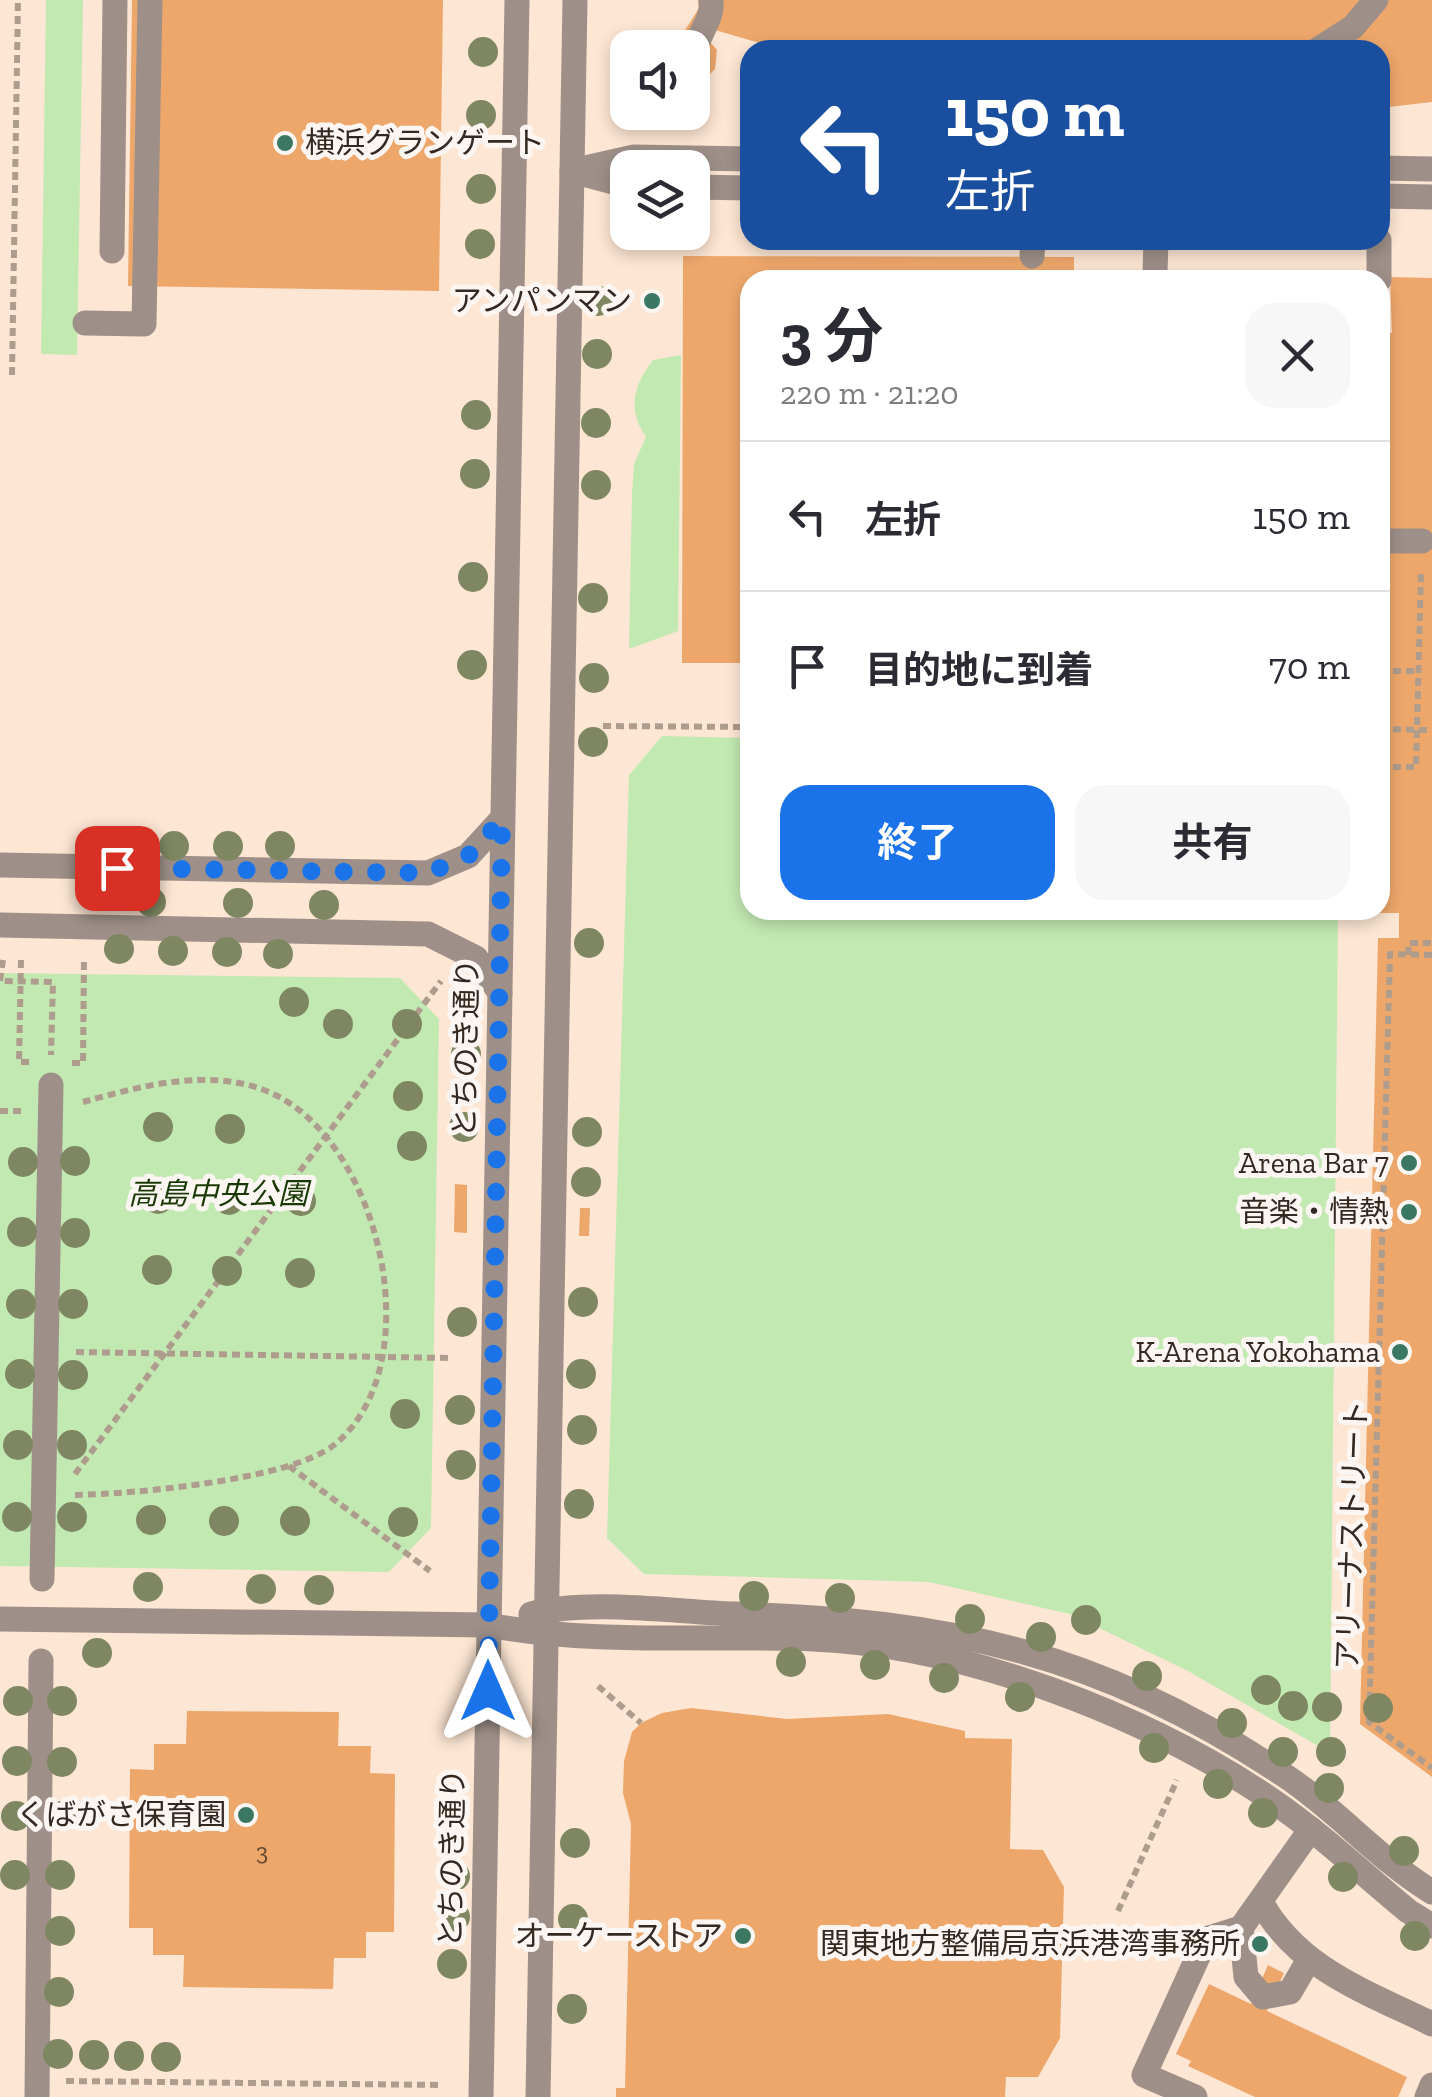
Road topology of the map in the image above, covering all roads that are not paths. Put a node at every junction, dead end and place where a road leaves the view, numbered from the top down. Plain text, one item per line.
1 (115, 0) edge
2 (150, 0) edge
3 (517, 0) edge
4 (576, 0) edge
5 (1376, 0) edge
6 (714, 2) edge
7 (700, 30) edge
8 (1333, 40) edge
9 (740, 159) edge
10 (1390, 168) edge
11 (1432, 168) edge
12 (572, 171) junction
13 (610, 181) edge
14 (710, 188) edge
15 (740, 188) edge
16 (1390, 196) edge
17 (1432, 197) edge
18 (112, 250) dead end
19 (102, 320) dead end
20 (1390, 541) edge
21 (1422, 541) road end
22 (502, 819) junction
23 (0, 866) edge
24 (0, 926) edge
25 (500, 993) junction
26 (51, 1085) dead end
27 (42, 1579) dead end
28 (0, 1619) edge
29 (546, 1623) junction
30 (488, 1625) junction
31 (42, 1662) dead end
32 (1312, 1829) junction
33 (1432, 1892) edge
34 (1261, 1902) junction
35 (1432, 1926) edge
36 (1242, 1928) junction
37 (1308, 1961) junction
38 (1432, 2024) edge
39 (1432, 2085) edge
40 (37, 2089) edge
41 (480, 2097) edge
42 (538, 2097) edge
43 (1196, 2097) edge
44 (1427, 2097) edge

1 - 18 street
2 - 19 street
3 - 22 street, とちのき通り
4 - 12 street
5 - 8 street
6 - 7 street
9 - 12 street
10 - 11 street
12 - 13 street
12 - 29 street
14 - 15 street
16 - 17 street
20 - 21 street
22 - 23 street
22 - 25 street, とちのき通り
24 - 25 street
25 - 30 street, とちのき通り
26 - 27 street
28 - 30 street
29 - 30 street
29 - 32 street
29 - 33 street
29 - 42 street
30 - 41 street, とちのき通り
31 - 40 street
32 - 34 street
32 - 35 street
34 - 36 street
34 - 37 street
36 - 37 street
36 - 43 street
37 - 38 street
39 - 44 street

